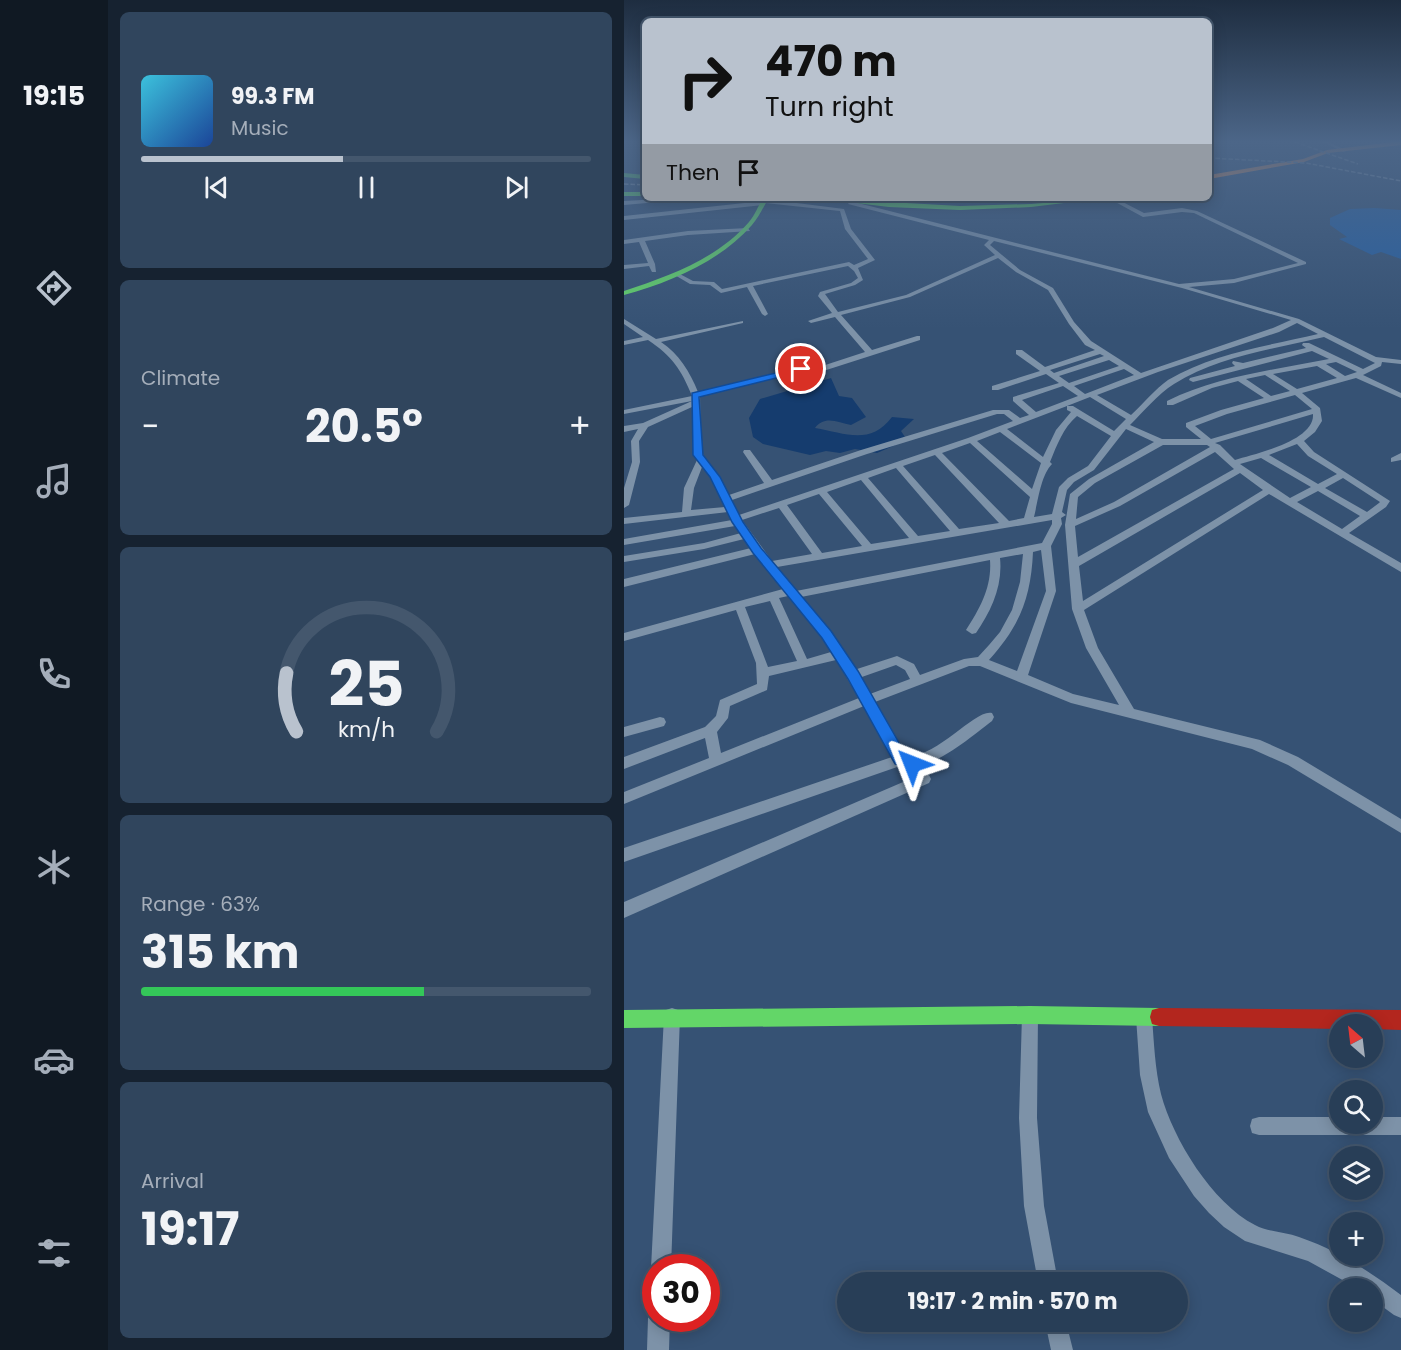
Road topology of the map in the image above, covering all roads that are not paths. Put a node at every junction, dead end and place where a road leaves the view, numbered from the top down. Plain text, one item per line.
1 (697, 203) edge
2 (748, 203) edge
3 (764, 203) edge
4 (783, 203) edge
5 (856, 203) edge
6 (871, 203) edge
7 (1045, 203) edge
8 (1063, 203) edge
9 (1120, 203) edge
10 (961, 208) junction
11 (624, 211) edge
12 (624, 218) edge
13 (744, 230) junction
14 (641, 239) junction
15 (989, 241) junction
16 (624, 242) edge
17 (999, 255) junction
18 (692, 266) junction
19 (624, 267) edge
20 (855, 267) junction
21 (676, 274) junction
22 (749, 285) junction
23 (1179, 286) junction
24 (624, 292) edge
25 (765, 314) dead end
26 (835, 315) junction
27 (1297, 320) junction
28 (624, 321) edge
29 (811, 321) dead end
30 (741, 322) dead end
31 (1325, 335) junction
32 (917, 338) dead end
33 (653, 339) junction
34 (1299, 342) junction
35 (624, 343) edge
36 (1313, 348) junction
37 (1100, 351) junction
38 (1019, 352) dead end
39 (870, 354) junction
40 (1110, 357) junction
41 (1227, 358) junction
42 (1274, 359) junction
43 (1338, 359) junction
44 (1401, 362) edge
45 (1319, 363) junction
46 (1377, 363) junction
47 (1125, 366) junction
48 (1242, 366) junction
49 (1288, 368) junction
50 (1047, 372) junction
51 (1267, 373) junction
52 (1360, 373) junction
53 (1141, 375) junction
54 (1344, 379) junction
55 (1193, 380) dead end
56 (1240, 380) junction
57 (1065, 385) junction
58 (995, 388) dead end
59 (1296, 392) junction
60 (1086, 395) junction
61 (1401, 396) edge
62 (695, 398) junction
63 (1270, 399) junction
64 (1064, 403) junction
65 (1170, 403) dead end
66 (1317, 410) junction
67 (624, 412) edge
68 (1077, 412) junction
69 (1034, 415) junction
70 (1132, 419) junction
71 (1018, 421) junction
72 (645, 425) junction
73 (1125, 426) junction
74 (624, 429) edge
75 (1002, 429) junction
76 (1116, 436) junction
77 (971, 440) junction
78 (635, 441) junction
79 (1299, 441) junction
80 (624, 442) edge
81 (1161, 442) junction
82 (1214, 445) junction
83 (747, 452) dead end
84 (937, 452) junction
85 (635, 453) junction
86 (1260, 454) junction
87 (624, 455) edge
88 (701, 460) junction
89 (1047, 464) junction
90 (898, 465) junction
91 (1237, 466) junction
92 (1344, 474) junction
93 (863, 477) junction
94 (770, 484) junction
95 (1316, 488) junction
96 (1269, 490) junction
97 (821, 491) junction
98 (1034, 496) junction
99 (1290, 502) junction
100 (780, 503) junction
101 (624, 505) edge
102 (733, 512) junction
103 (686, 515) junction
104 (1056, 516) junction
105 (1367, 516) junction
106 (1029, 519) junction
107 (1070, 519) junction
108 (624, 521) edge
109 (1005, 524) junction
110 (956, 532) junction
111 (1342, 532) junction
112 (747, 535) junction
113 (915, 539) junction
114 (624, 542) edge
115 (1046, 546) junction
116 (868, 548) junction
117 (1028, 548) junction
118 (757, 550) junction
119 (995, 555) junction
120 (819, 556) junction
121 (624, 559) edge
122 (1074, 564) junction
123 (770, 565) junction
124 (1401, 568) edge
125 (624, 583) edge
126 (792, 593) junction
127 (773, 596) junction
128 (739, 605) junction
129 (1078, 609) junction
130 (972, 630) dead end
131 (624, 637) edge
132 (838, 655) junction
133 (981, 661) junction
134 (804, 664) junction
135 (763, 673) junction
136 (853, 675) junction
137 (1021, 677) junction
138 (916, 680) junction
139 (867, 700) junction
140 (1128, 710) junction
141 (988, 717) dead end
142 (660, 722) dead end
143 (624, 732) edge
144 (711, 732) junction
145 (900, 760) junction
146 (716, 762) junction
147 (624, 763) edge
148 (924, 779) dead end
149 (624, 798) edge
150 (1401, 827) edge
151 (624, 855) edge
152 (624, 910) edge
153 (1030, 1015) junction
154 (672, 1016) junction
155 (1144, 1017) junction
156 (624, 1019) edge
157 (1401, 1020) edge
158 (1258, 1126) dead end
159 (1401, 1126) edge
160 (663, 1254) edge
161 (1046, 1272) edge
162 (1401, 1308) edge
163 (659, 1332) edge
164 (1058, 1332) edge
165 (658, 1350) edge
166 (1062, 1350) edge

1 - 11 street
2 - 12 street
3 - 13 main road
4 - 20 street
5 - 15 street
6 - 10 main road
7 - 10 main road
8 - 10 main road
9 - 23 street
13 - 14 street
13 - 18 main road
14 - 16 street
14 - 19 street
15 - 17 street
15 - 23 street
17 - 26 street
17 - 37 street
18 - 21 main road
18 - 24 main road
20 - 22 street
20 - 26 street
21 - 22 street
21 - 24 main road
22 - 25 street
23 - 27 street
26 - 29 street
26 - 39 street
27 - 31 street
27 - 53 street
28 - 33 street
30 - 33 street
31 - 34 street
31 - 46 street
32 - 39 street
33 - 35 street
33 - 62 street
34 - 36 street
34 - 41 street
36 - 42 street
36 - 43 street
37 - 40 street
37 - 50 street
38 - 50 street
39 - 62 street
40 - 47 street
40 - 50 street
41 - 48 street
41 - 70 street
42 - 48 street
42 - 49 street
43 - 45 street
43 - 52 street
44 - 46 street
45 - 49 street
45 - 54 street
46 - 52 street
47 - 53 street
47 - 57 street
48 - 55 street
49 - 51 street
50 - 57 street
50 - 58 street
51 - 56 street
51 - 59 street
52 - 54 street
52 - 61 street
53 - 60 street
54 - 59 street
56 - 63 street
56 - 65 street
57 - 60 street
57 - 69 street
59 - 63 street
59 - 66 street
60 - 64 street
60 - 70 street
62 - 67 street
62 - 72 street
62 - 88 street
63 - 82 street
64 - 68 street
64 - 69 street
66 - 79 street
66 - 82 street
68 - 76 street
68 - 89 street
69 - 71 street
70 - 73 street
71 - 75 street
71 - 94 street
72 - 74 street
72 - 78 street
73 - 76 street
73 - 81 street
75 - 77 street
75 - 89 street
76 - 104 street
77 - 84 street
77 - 98 street
78 - 80 street
78 - 85 street
79 - 86 street
79 - 92 street
81 - 82 street
81 - 107 street
82 - 91 street
82 - 107 street
83 - 94 street
84 - 90 street
84 - 109 street
85 - 87 street
85 - 101 street
86 - 91 street
86 - 95 street
88 - 102 street
88 - 103 street
89 - 98 street
90 - 93 street
90 - 110 street
91 - 96 street
91 - 122 street
92 - 95 street
92 - 105 street
93 - 97 street
93 - 113 street
94 - 102 street
95 - 99 street
95 - 105 street
96 - 99 street
96 - 129 street
97 - 100 street
97 - 116 street
98 - 106 street
99 - 111 street
100 - 102 street
100 - 120 street
102 - 103 street
102 - 112 street
102 - 114 street
103 - 108 street
104 - 106 street
104 - 107 street
104 - 115 street
105 - 111 street
106 - 109 street
107 - 122 street
109 - 110 street
110 - 113 street
111 - 124 street
112 - 118 street
112 - 121 street
113 - 116 street
115 - 117 street
115 - 137 street
116 - 120 street
117 - 119 street
117 - 133 street
118 - 123 street
118 - 125 street
119 - 126 street
119 - 130 street
120 - 123 street
122 - 129 street
123 - 126 street
126 - 127 street
126 - 132 street
127 - 128 street
127 - 134 street
128 - 131 street
128 - 135 street
129 - 140 street
132 - 134 street
132 - 136 street
133 - 137 street
133 - 138 street
134 - 135 street
135 - 144 street
136 - 138 street
136 - 139 street
137 - 140 street
138 - 139 street
139 - 145 street
139 - 146 street
140 - 150 street
141 - 145 street
142 - 143 street
144 - 146 street
144 - 147 street
145 - 151 street
146 - 149 street
148 - 152 street
153 - 154 main road
153 - 155 main road
153 - 161 street
154 - 156 main road
154 - 160 street
155 - 157 main road
155 - 162 street
158 - 159 street
163 - 165 street
164 - 166 street

